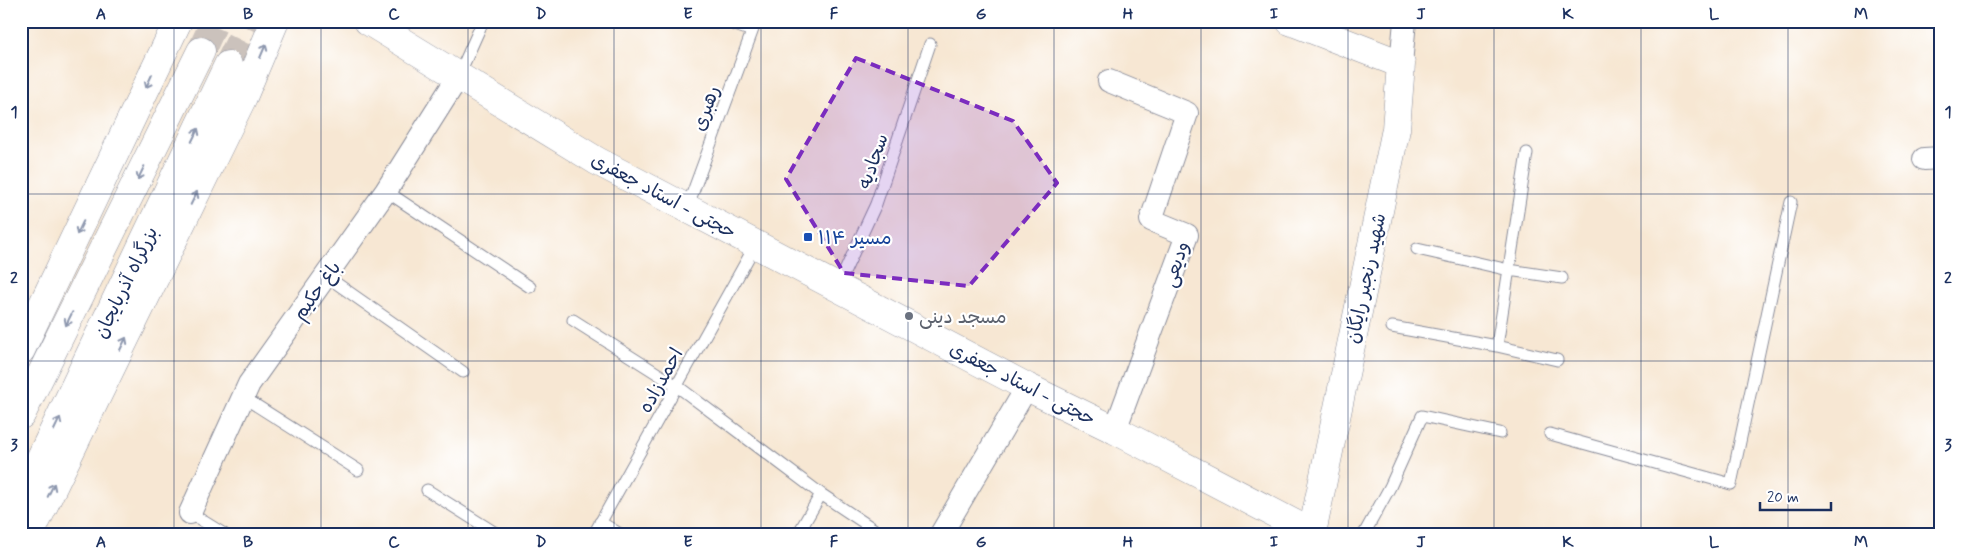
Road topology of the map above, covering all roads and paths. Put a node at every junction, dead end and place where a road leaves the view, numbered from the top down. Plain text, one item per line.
1 (178, 21) edge
2 (275, 21) edge
3 (368, 21) edge
4 (483, 21) edge
5 (724, 21) edge
6 (1290, 21) edge
7 (1405, 21) edge
8 (754, 26) edge
9 (930, 44) dead end
10 (201, 51) tunnel mouth
11 (161, 55) junction
12 (1401, 64) junction
13 (228, 65) tunnel mouth
14 (458, 77) junction
15 (1109, 81) dead end
16 (243, 97) junction
17 (1528, 154) dead end
18 (386, 191) junction
19 (1791, 202) dead end
20 (687, 208) junction
21 (756, 244) junction
22 (1417, 249) dead end
23 (1510, 270) junction
24 (326, 276) junction
25 (1562, 278) dead end
26 (838, 286) junction
27 (530, 287) dead end
28 (573, 320) dead end
29 (1392, 326) dead end
30 (1497, 346) junction
31 (21, 350) edge
32 (1557, 360) dead end
33 (463, 372) dead end
34 (677, 386) junction
35 (1027, 387) junction
36 (243, 397) junction
37 (21, 415) edge
38 (1115, 430) junction
39 (1500, 433) dead end
40 (1550, 434) dead end
41 (358, 470) dead end
42 (427, 490) dead end
43 (821, 494) junction
44 (21, 499) edge
45 (190, 512) joint
46 (600, 522) junction
47 (1313, 533) edge
48 (30, 534) edge
49 (224, 534) edge
50 (497, 534) edge
51 (594, 534) edge
52 (620, 534) edge
53 (798, 534) edge
54 (881, 534) edge
55 (941, 534) edge
56 (1364, 534) edge

1 - 11 main road
16 -> 2 main road
3 - 14 main road, حجتی - استاد جعفری
4 - 14 lane
5 - 8 lane
6 - 12 main road
7 - 12 street, شهید رنجبر رایگان
8 - 20 lane, رهبری
9 - 26 lane, سجادیه
10 -> 37 main road, بزرگراه آذربایجان
11 - 16 main road
11 -> 31 main road
12 - 47 main road, شهید رنجبر رایگان
44 -> 13 main road, بزرگراه آذربایجان
14 - 18 street, باغ حکیم
14 - 20 main road, حجتی - استاد جعفری
15 - 38 street, ودیعی
48 -> 16 main road
17 - 23 lane
18 - 24 street, باغ حکیم
18 - 27 lane
19 - 40 lane
20 - 21 main road, حجتی - استاد جعفری
21 - 26 main road, حجتی - استاد جعفری
21 - 34 lane, احمدزاده
22 - 23 lane
23 - 25 lane
23 - 30 lane
24 - 33 lane
24 - 36 street, باغ حکیم
26 - 35 main road, حجتی - استاد جعفری
28 - 34 lane
29 - 30 lane
30 - 32 lane
34 - 43 lane
34 - 46 lane, احمدزاده
35 - 38 main road, حجتی - استاد جعفری
35 - 55 street
36 - 41 lane
36 - 45 street, باغ حکیم
38 - 47 main road, حجتی - استاد جعفری
39 - 56 lane
42 - 50 lane
43 - 53 lane
43 - 54 lane
45 - 49 lane
46 - 51 lane, احمدزاده
46 - 52 lane

